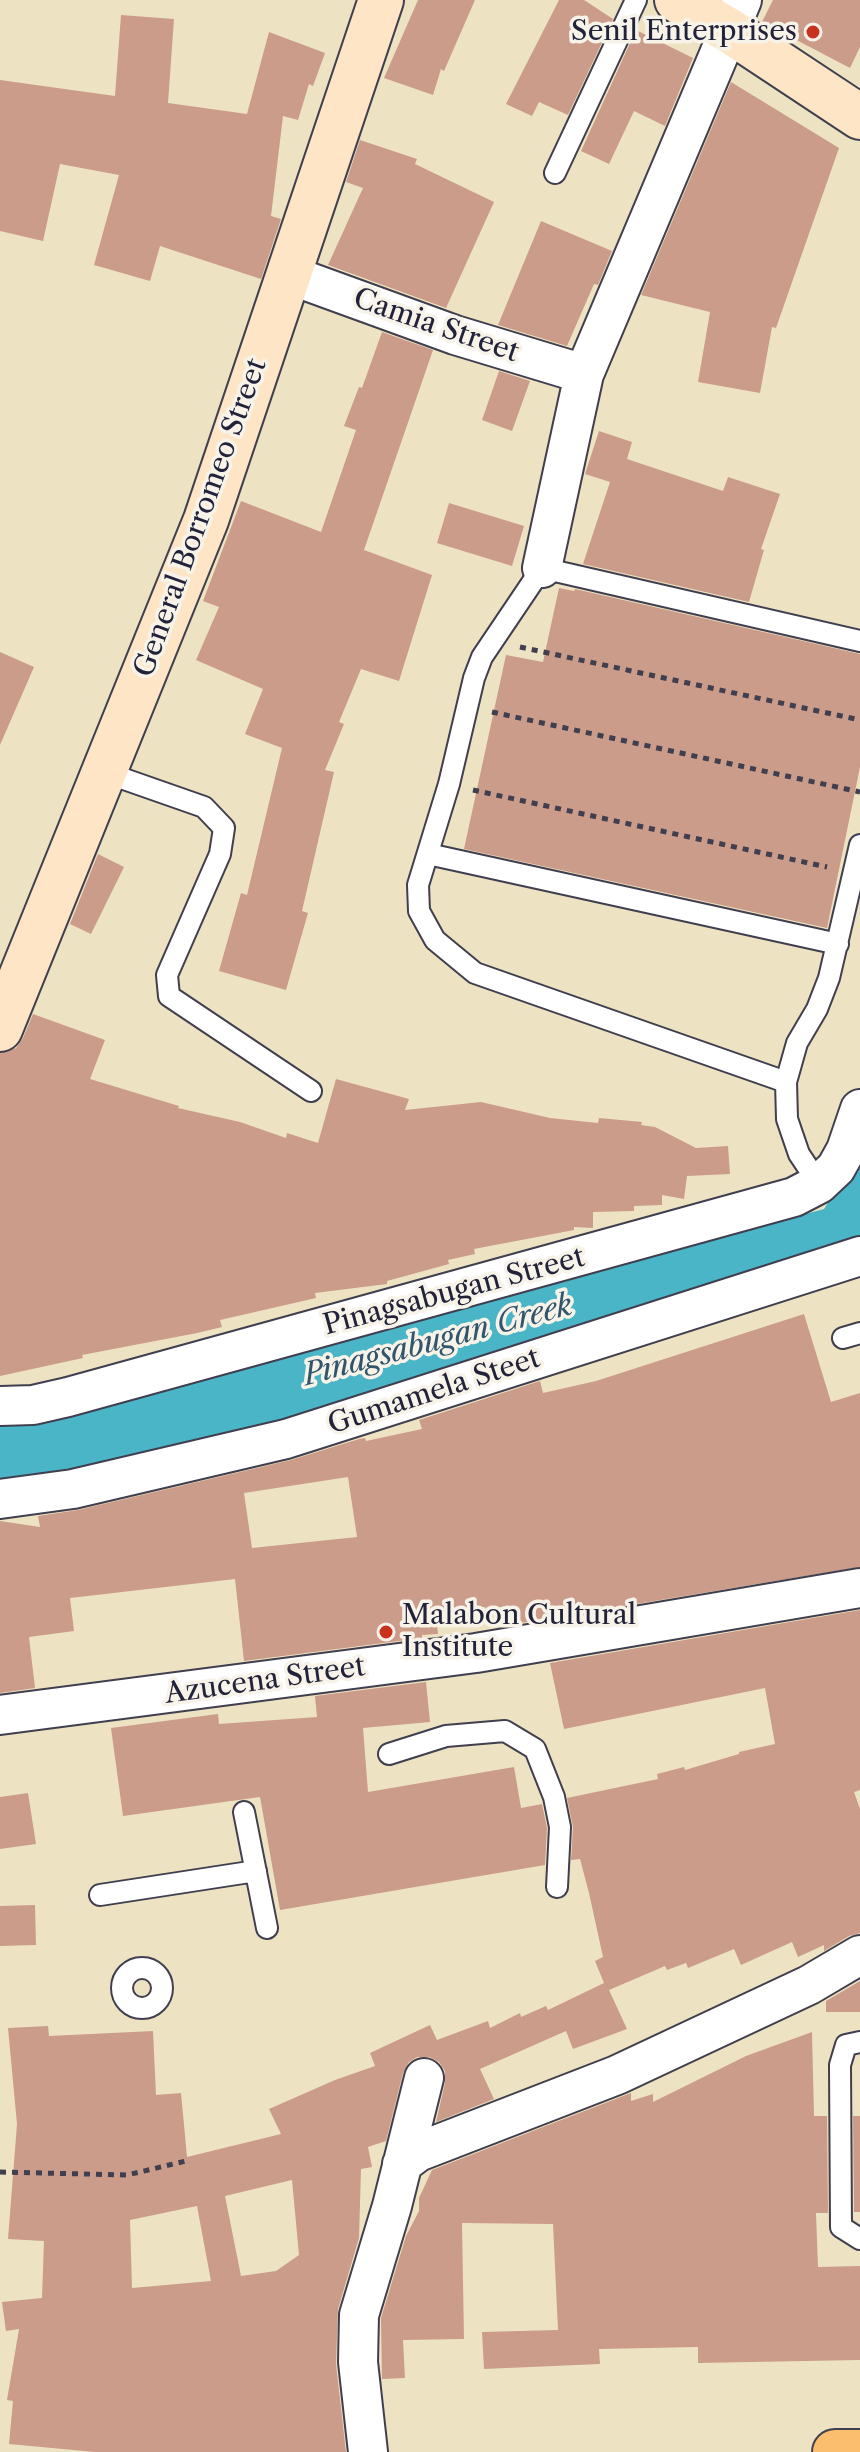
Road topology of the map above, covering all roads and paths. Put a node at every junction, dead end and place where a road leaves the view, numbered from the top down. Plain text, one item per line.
1 (381, 0) edge
2 (636, 0) edge
3 (677, 0) edge
4 (736, 16) edge
5 (860, 117) edge
6 (555, 173) dead end
7 (290, 275) junction
8 (584, 374) junction
9 (542, 568) junction
10 (492, 640) junction
11 (860, 641) edge
12 (467, 707) junction
13 (860, 720) edge
14 (104, 772) junction
15 (449, 784) junction
16 (860, 792) edge
17 (860, 845) edge
18 (428, 854) junction
19 (854, 872) junction
20 (838, 944) junction
21 (0, 1029) edge
22 (786, 1082) junction
23 (311, 1091) dead end
24 (860, 1109) edge
25 (819, 1184) junction
26 (860, 1256) edge
27 (0, 1406) edge
28 (0, 1499) edge
29 (860, 1588) edge
30 (0, 1715) edge
31 (389, 1754) dead end
32 (244, 1812) dead end
33 (256, 1871) junction
34 (557, 1887) dead end
35 (100, 1895) dead end
36 (267, 1928) dead end
37 (860, 1955) edge
38 (860, 2042) edge
39 (424, 2078) dead end
40 (186, 2161) dead end
41 (402, 2164) junction
42 (0, 2172) edge
43 (860, 2239) edge
44 (368, 2452) edge
45 (835, 2452) edge
46 (860, 2452) edge

1 - 7 street, General Borromeo Street
2 - 6 lane
3 - 4 street
4 - 5 street
4 - 8 street
7 - 8 street, Camia Street
7 - 14 street, General Borromeo Street
8 - 9 street
9 - 10 lane
9 - 11 lane
10 - 12 lane
10 - 13 path
12 - 15 lane
12 - 16 path
14 - 21 street, General Borromeo Street
14 - 23 lane
15 - 18 lane
15 - 19 path
17 - 19 lane
18 - 20 lane
18 - 22 lane
19 - 20 lane
20 - 22 lane
22 - 25 lane
24 - 25 street, Pinagsabugan Street
25 - 27 street, Pinagsabugan Street
26 - 28 street, Gumamela Steet
29 - 30 street, Azucena Street
31 - 34 lane
32 - 33 lane
33 - 35 lane
33 - 36 lane
37 - 41 street
38 - 43 lane
39 - 41 street
40 - 42 path
41 - 44 street
45 - 46 highway

